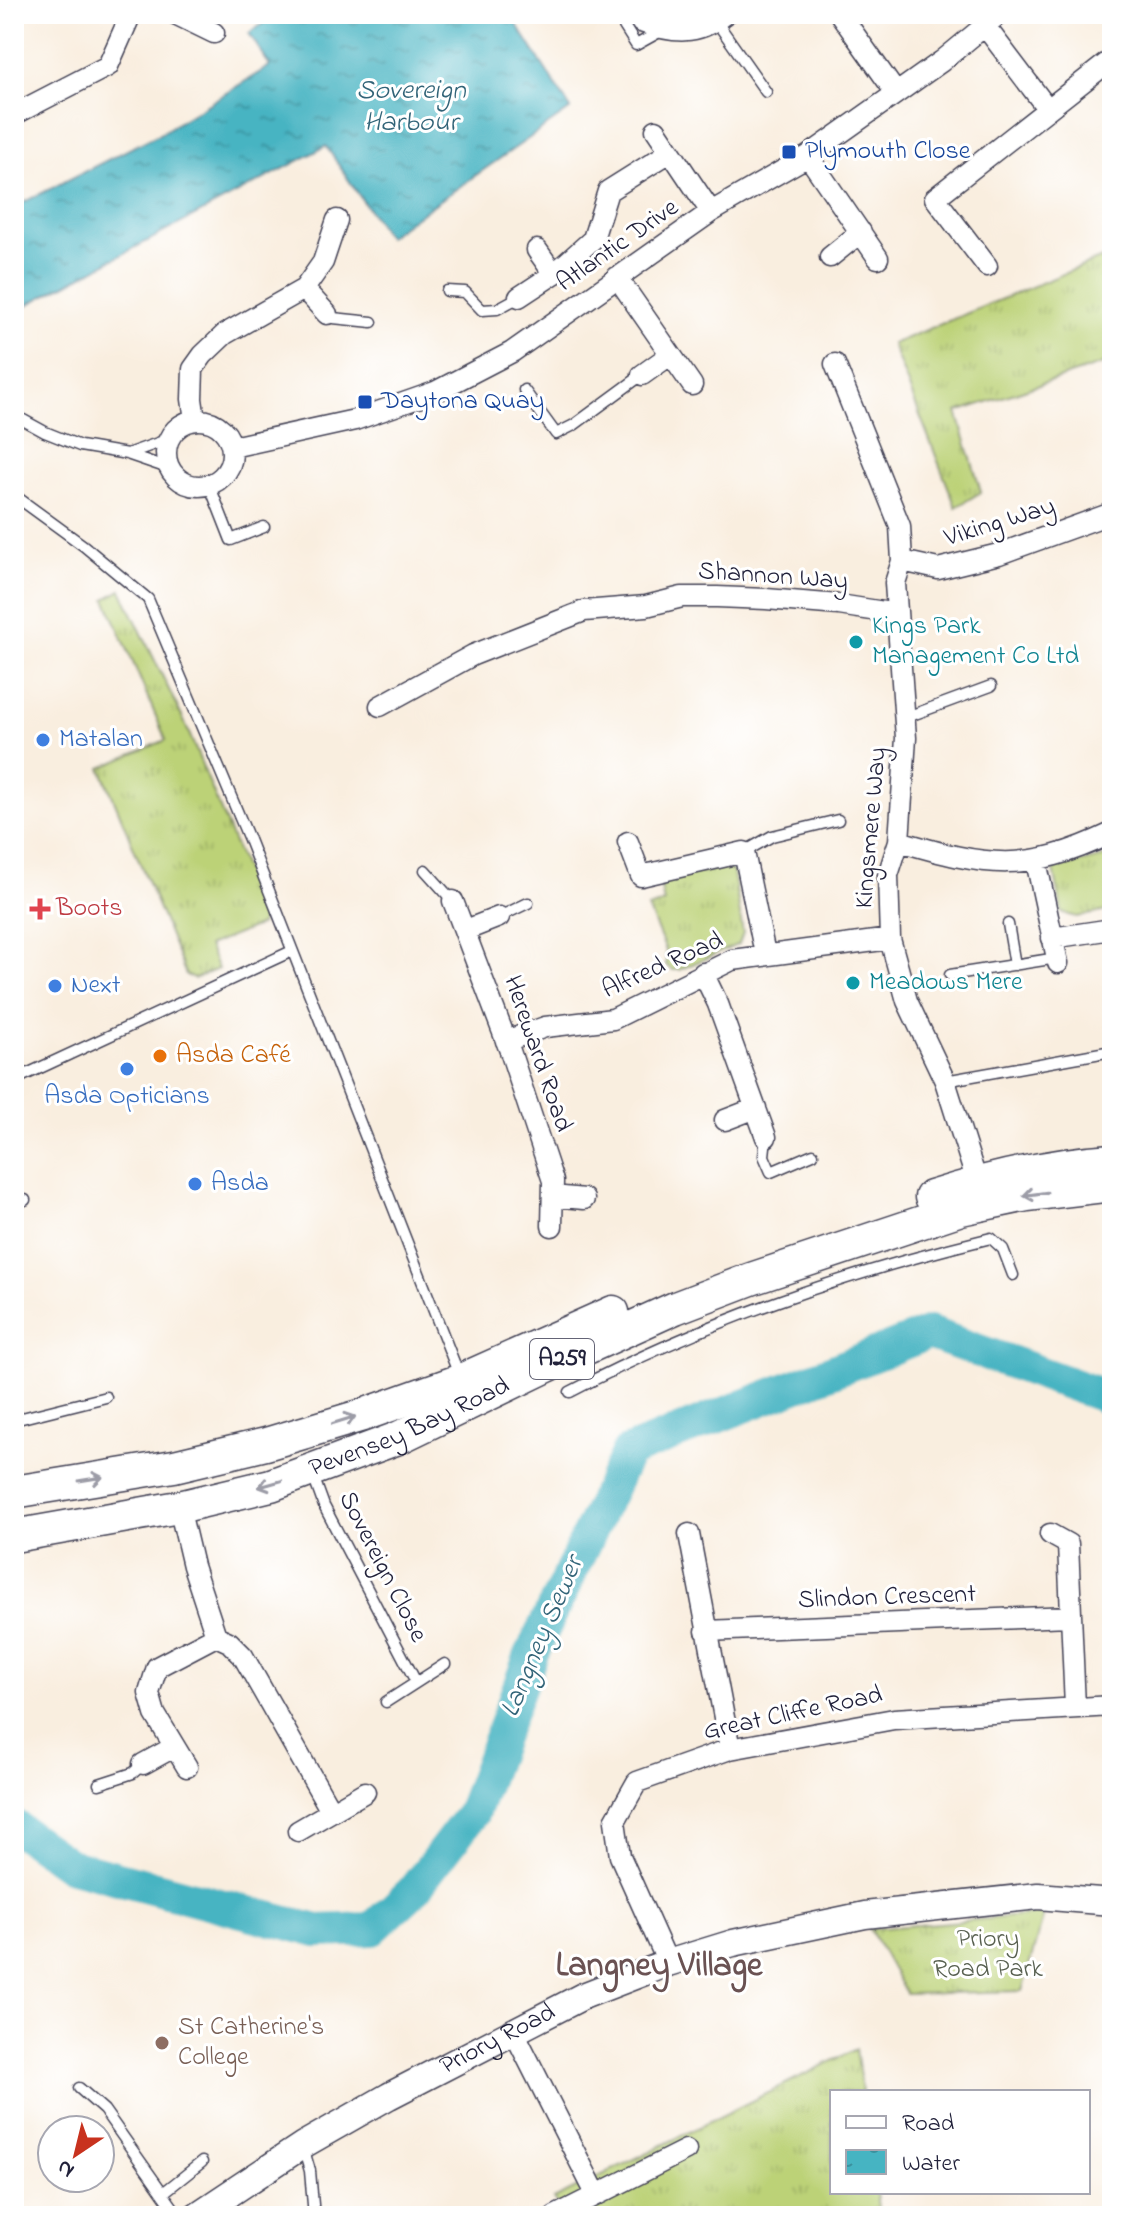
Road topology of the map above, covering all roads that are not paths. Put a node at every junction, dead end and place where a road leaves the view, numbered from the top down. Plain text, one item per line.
1 (131, 14) edge
2 (175, 14) edge
3 (840, 14) edge
4 (631, 18) edge
5 (720, 18) edge
6 (992, 20) edge
7 (214, 33) dead end
8 (1112, 59) edge
9 (766, 92) dead end
10 (896, 93) junction
11 (1047, 108) junction
12 (19, 112) dead end
13 (656, 130) dead end
14 (670, 152) junction
15 (808, 156) junction
16 (711, 212) junction
17 (337, 220) dead end
18 (861, 232) junction
19 (537, 250) dead end
20 (830, 257) dead end
21 (878, 258) dead end
22 (987, 266) dead end
23 (554, 274) junction
24 (617, 277) junction
25 (304, 289) junction
26 (447, 291) dead end
27 (519, 297) joint
28 (327, 314) joint
29 (372, 322) dead end
30 (670, 355) junction
31 (835, 364) dead end
32 (642, 375) joint
33 (692, 385) dead end
34 (524, 390) dead end
35 (14, 415) edge
36 (195, 420) junction
37 (169, 439) junction
38 (232, 447) junction
39 (127, 454) junction
40 (171, 469) junction
41 (209, 484) junction
42 (14, 495) edge
43 (1112, 513) edge
44 (264, 527) dead end
45 (902, 561) junction
46 (897, 614) junction
47 (991, 686) dead end
48 (380, 706) dead end
49 (904, 718) junction
50 (838, 820) dead end
51 (1112, 833) edge
52 (899, 841) junction
53 (628, 842) dead end
54 (744, 852) junction
55 (1036, 861) junction
56 (425, 870) dead end
57 (453, 901) joint
58 (528, 903) dead end
59 (499, 917) joint
60 (1008, 924) dead end
61 (1112, 929) edge
62 (466, 930) junction
63 (890, 939) junction
64 (292, 951) junction
65 (1056, 953) junction
66 (765, 954) junction
67 (1015, 965) junction
68 (703, 973) junction
69 (950, 975) dead end
70 (506, 1041) junction
71 (1112, 1051) edge
72 (14, 1080) edge
73 (945, 1081) junction
74 (756, 1108) junction
75 (725, 1120) dead end
76 (766, 1137) joint
77 (813, 1154) dead end
78 (1112, 1160) edge
79 (977, 1182) junction
80 (1112, 1185) edge
81 (553, 1196) junction
82 (584, 1199) dead end
83 (552, 1226) dead end
84 (913, 1242) junction
85 (1013, 1275) dead end
86 (606, 1358) junction
87 (461, 1380) junction
88 (570, 1392) dead end
89 (106, 1397) dead end
90 (14, 1420) edge
91 (311, 1471) junction
92 (14, 1492) edge
93 (179, 1507) junction
94 (689, 1534) dead end
95 (1050, 1534) dead end
96 (14, 1536) edge
97 (1070, 1616) junction
98 (706, 1631) junction
99 (216, 1636) junction
100 (445, 1664) dead end
101 (416, 1682) junction
102 (386, 1702) dead end
103 (1112, 1706) edge
104 (1075, 1707) junction
105 (174, 1747) junction
106 (730, 1749) junction
107 (143, 1764) joint
108 (187, 1767) dead end
109 (99, 1784) dead end
110 (365, 1792) dead end
111 (331, 1811) junction
112 (298, 1831) dead end
113 (1112, 1902) edge
114 (668, 1963) junction
115 (513, 2030) junction
116 (79, 2088) dead end
117 (303, 2145) junction
118 (686, 2150) dead end
119 (202, 2162) dead end
120 (163, 2193) junction
121 (596, 2194) junction
122 (1112, 2214) edge
123 (1046, 2215) edge
124 (179, 2216) edge
125 (196, 2216) edge
126 (314, 2216) edge
127 (555, 2216) edge

1 - 12 street
2 - 7 street
3 - 10 street
4 - 5 street
5 - 9 lane
6 - 10 street, Atlantic Drive
6 - 11 street
8 - 11 street
10 - 15 street, Atlantic Drive
11 - 22 street
13 - 14 street
14 - 16 street
14 - 23 street
15 - 16 street, Atlantic Drive
15 - 18 street
16 - 24 street, Atlantic Drive
17 - 25 street
18 - 20 street
18 - 21 street
19 - 23 street
23 - 27 street
24 - 30 street
24 - 38 street, Atlantic Drive
25 - 28 street
25 - 36 street
26 - 27 lane
28 - 29 lane
30 - 32 street
30 - 33 street
31 - 45 street, Kingsmere Way
32 - 34 lane
35 - 39 lane
36 - 37 street
36 - 38 street
37 - 39 lane
37 - 40 street
38 - 41 street
39 - 40 lane
40 - 41 street
41 - 44 lane
42 - 64 lane
43 - 45 street, Viking Way
45 - 46 street, Kingsmere Way
46 - 48 street, Shannon Way
46 - 49 street, Kingsmere Way
47 - 49 lane
49 - 52 street, Kingsmere Way
50 - 54 lane
51 - 55 street
52 - 55 street
52 - 63 street, Kingsmere Way
53 - 54 street
54 - 66 street
55 - 65 street
56 - 57 lane
57 - 62 street, Hereward Road
58 - 59 lane
59 - 62 street
60 - 67 lane
61 - 65 street
62 - 70 street, Hereward Road
63 - 66 street, Alfred Road
63 - 73 street, Kingsmere Way
64 - 72 lane
64 - 87 lane
65 - 67 lane
66 - 68 street, Alfred Road
67 - 69 lane
68 - 70 street, Alfred Road
68 - 74 street
70 - 81 street, Hereward Road
71 - 73 lane
73 - 79 street, Kingsmere Way
74 - 75 street
74 - 76 street
76 - 77 lane
78 - 79 main road, Pevensey Bay Road / A259
79 - 87 main road, Pevensey Bay Road / A259
80 -> 84 main road, Pevensey Bay Road / A259
81 - 82 street
81 - 83 street, Hereward Road
84 - 85 lane
84 - 86 main road, Pevensey Bay Road / A259
86 - 88 lane
86 - 91 main road, Pevensey Bay Road / A259
92 -> 87 main road, Pevensey Bay Road / A259
89 - 90 lane
91 -> 93 main road, Pevensey Bay Road / A259
91 - 101 lane, Sovereign Close
93 - 96 main road, Pevensey Bay Road / A259
93 - 99 street
94 - 98 street
95 - 97 street
97 - 98 street, Slindon Crescent
97 - 104 street
98 - 106 street
99 - 105 street
99 - 111 street
100 - 101 lane, Sovereign Close
101 - 102 lane, Sovereign Close
103 - 104 street, Great Cliffe Road
104 - 106 street, Great Cliffe Road
105 - 107 street
105 - 108 street
106 - 114 street, Great Cliffe Road
107 - 109 lane
110 - 111 street
111 - 112 street
113 - 114 street, Priory Road
114 - 115 street, Priory Road
115 - 117 street, Priory Road
115 - 121 street
116 - 120 lane
117 - 125 street, Priory Road
117 - 126 lane
118 - 121 street
119 - 120 lane
120 - 124 lane
121 - 127 street
122 - 123 lane

